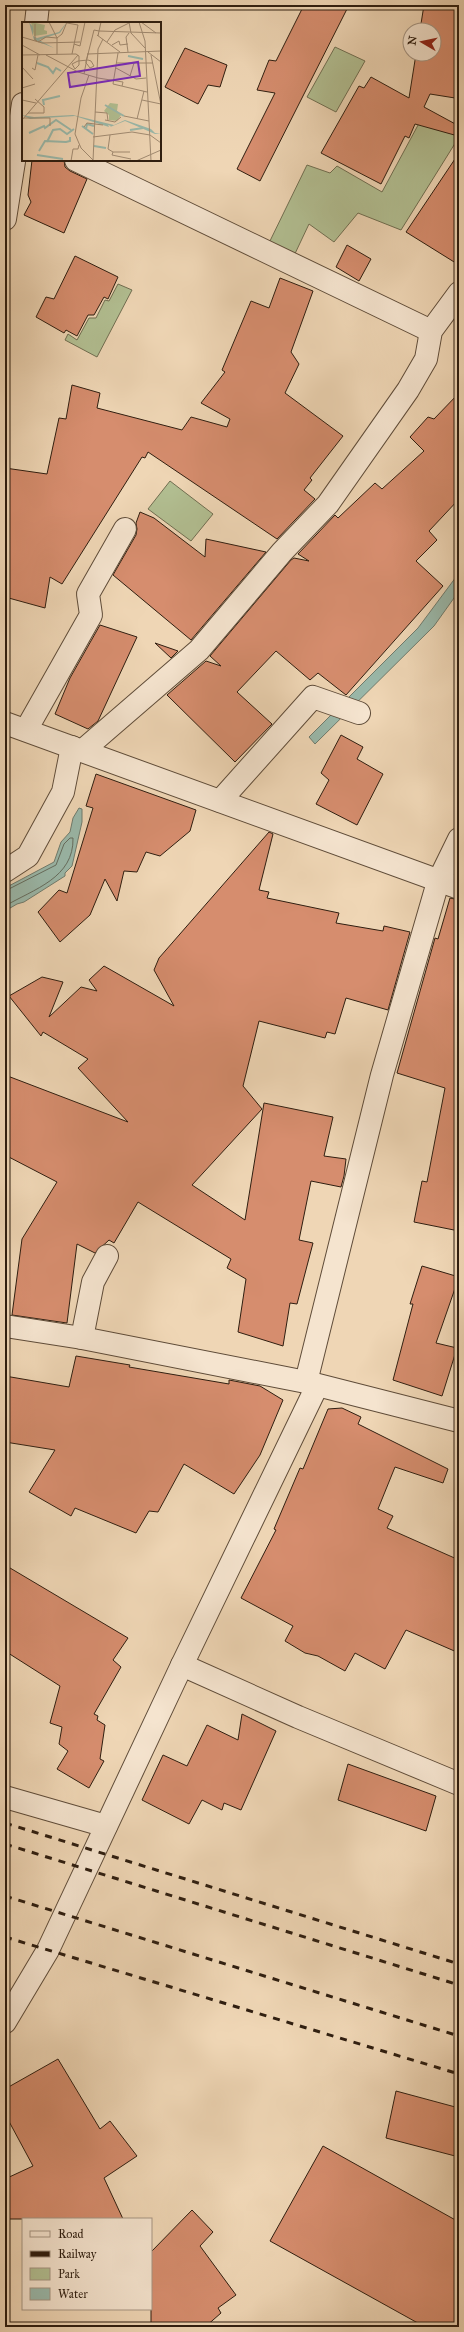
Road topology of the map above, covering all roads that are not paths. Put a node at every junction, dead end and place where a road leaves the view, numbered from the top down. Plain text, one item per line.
1 (38, 5) edge
2 (36, 22) edge
3 (22, 119) edge
4 (21, 134) edge
5 (78, 161) edge
6 (5, 219) edge
7 (459, 293) edge
8 (431, 331) junction
9 (125, 529) dead end
10 (359, 713) dead end
11 (5, 723) edge
12 (26, 730) junction
13 (77, 749) junction
14 (220, 801) junction
15 (459, 839) edge
16 (5, 871) edge
17 (438, 882) junction
18 (459, 888) edge
19 (107, 1256) dead end
20 (5, 1326) edge
21 (82, 1338) junction
22 (311, 1384) junction
23 (459, 1421) edge
24 (182, 1665) junction
25 (459, 1784) edge
26 (5, 1797) edge
27 (106, 1826) junction
28 (5, 2022) edge

1 - 2 street
3 - 4 street
4 - 6 street
5 - 8 street
7 - 8 street
8 - 13 street
9 - 12 street
10 - 14 street
11 - 12 street
12 - 13 street
13 - 14 street
13 - 16 street
14 - 17 street
15 - 17 street
17 - 18 street
17 - 22 street
19 - 21 street
20 - 21 street
21 - 22 street
22 - 23 street
22 - 24 street
24 - 25 street
24 - 27 street
26 - 27 street
27 - 28 street

